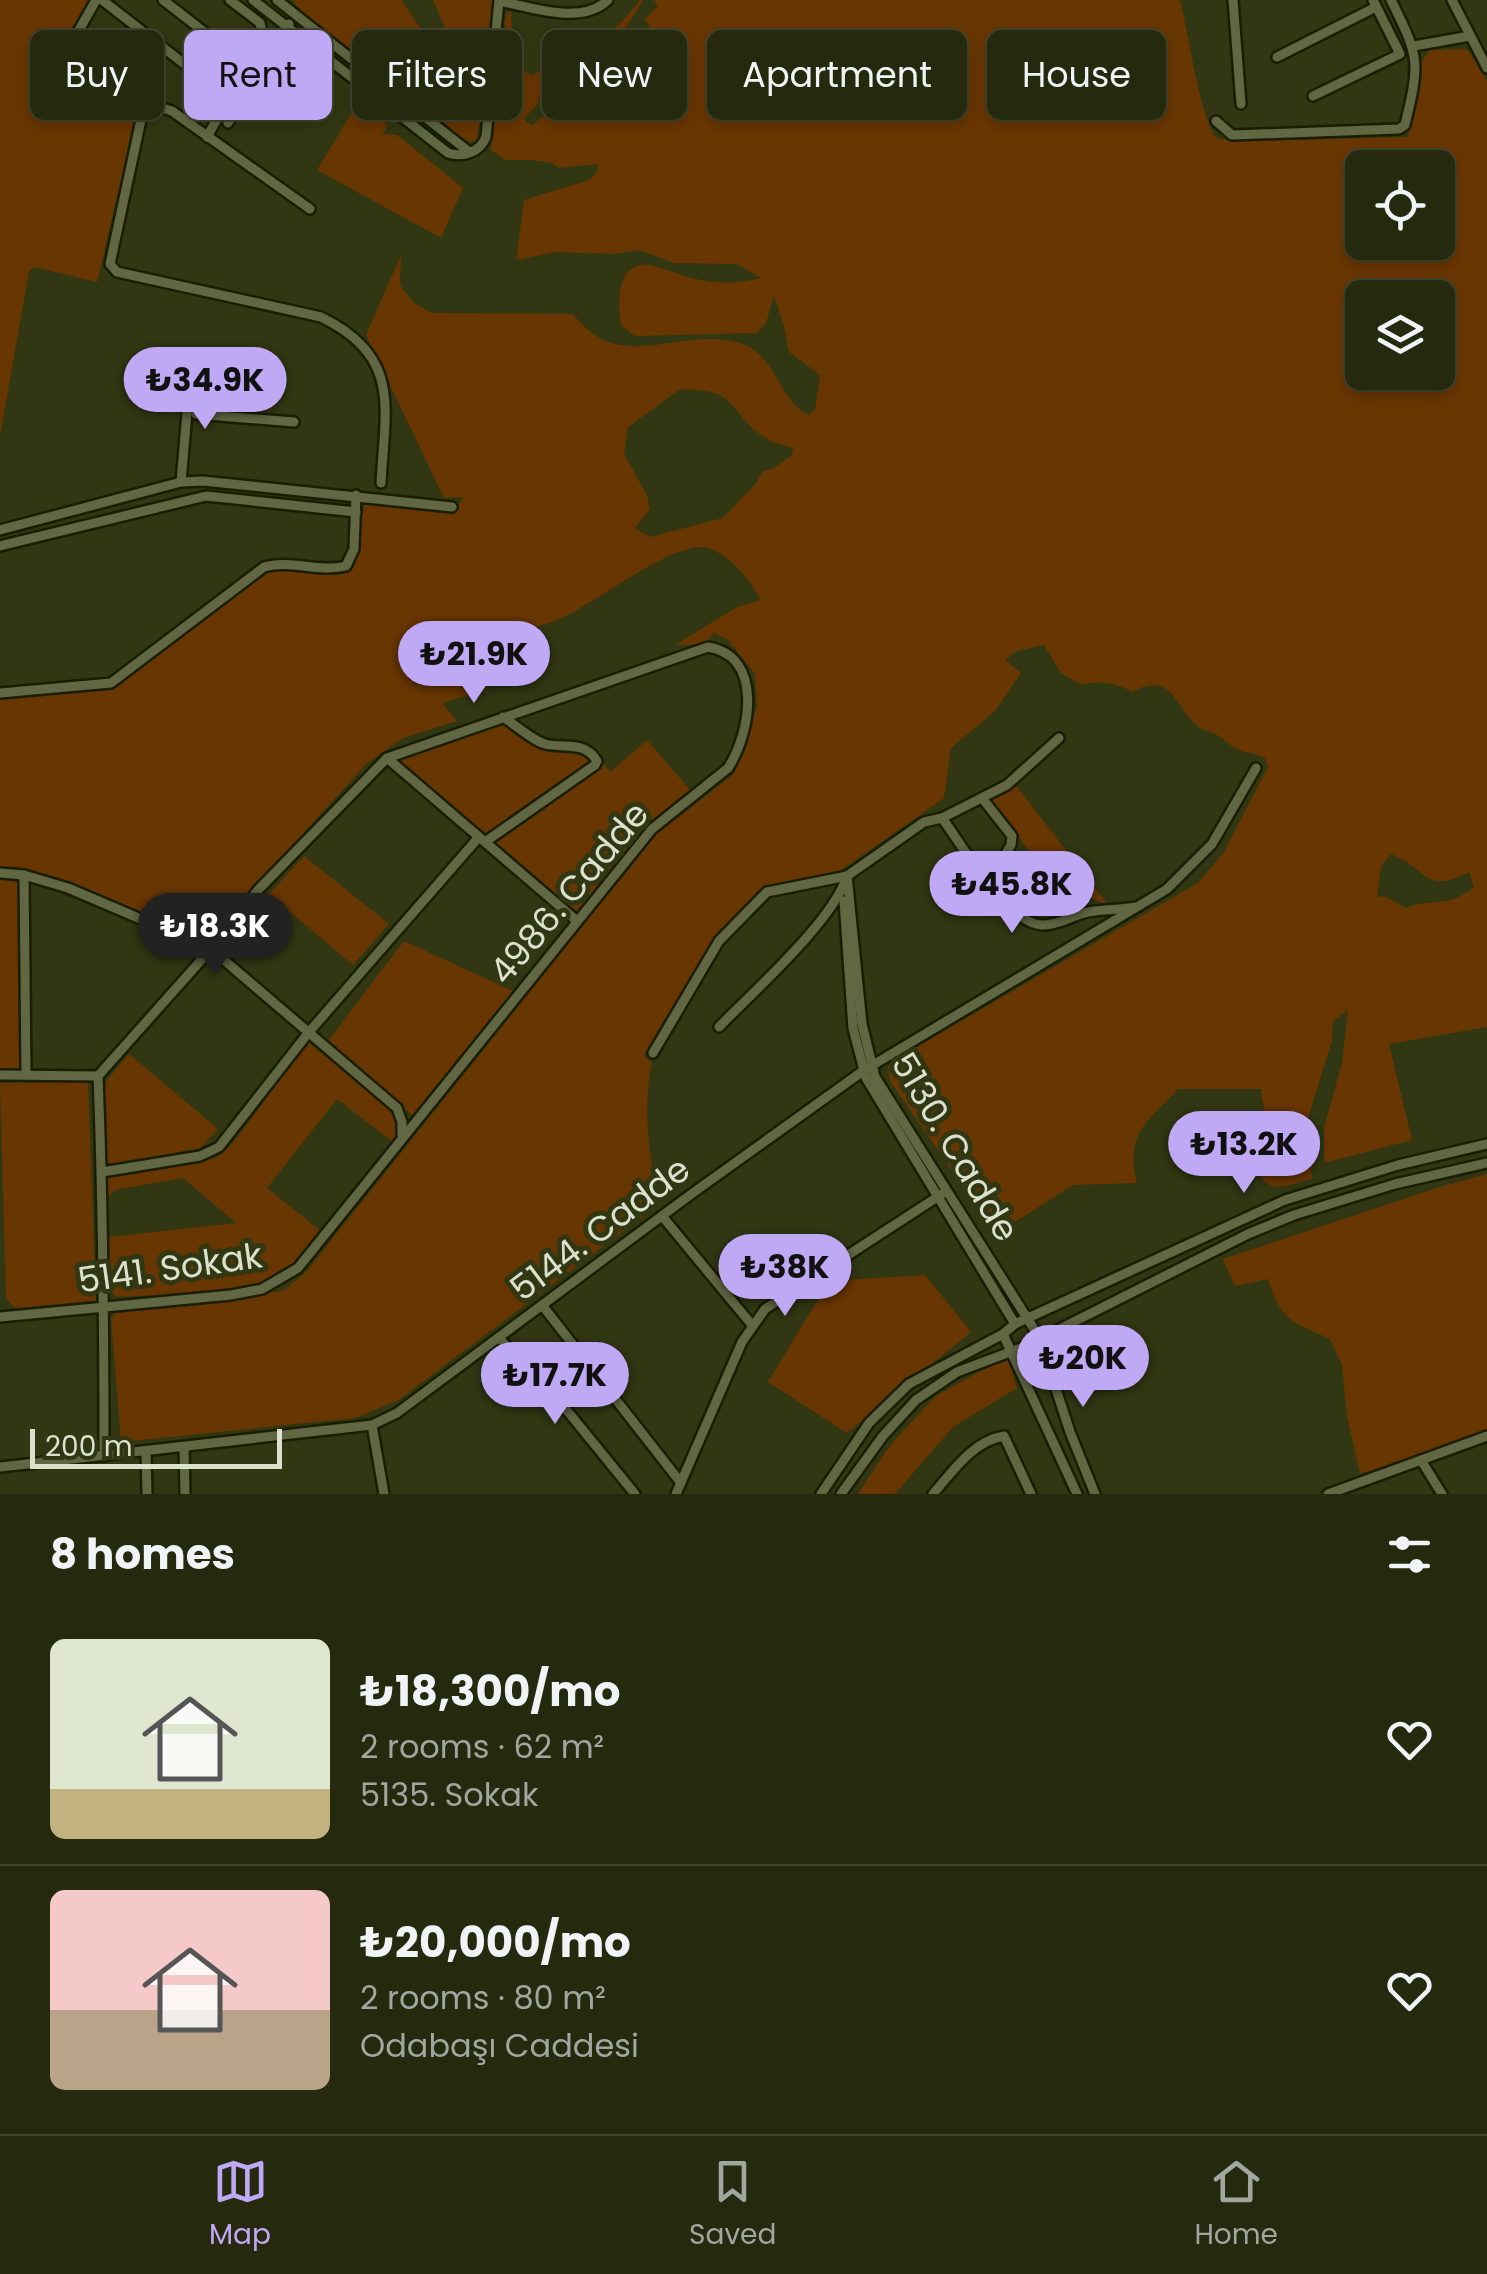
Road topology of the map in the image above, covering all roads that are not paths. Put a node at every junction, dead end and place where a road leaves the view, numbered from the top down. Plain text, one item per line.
1 (99, 0) edge
2 (163, 0) edge
3 (230, 0) edge
4 (253, 0) edge
5 (277, 0) edge
6 (499, 0) edge
7 (608, 0) edge
8 (1233, 0) edge
9 (1391, 0) edge
10 (1452, 0) edge
11 (1375, 4) edge
12 (295, 13) junction
13 (288, 26) junction
14 (80, 30) edge
15 (202, 30) edge
16 (263, 30) edge
17 (286, 30) edge
18 (1470, 36) junction
19 (1414, 46) junction
20 (1278, 58) dead end
21 (184, 65) edge
22 (1487, 68) edge
23 (1313, 96) dead end
24 (1241, 104) dead end
25 (216, 120) edge
26 (230, 120) edge
27 (1216, 121) dead end
28 (228, 123) dead end
29 (207, 137) junction
30 (468, 151) junction
31 (310, 210) dead end
32 (190, 378) dead end
33 (196, 414) dead end
34 (294, 422) dead end
35 (181, 482) junction
36 (380, 483) dead end
37 (356, 495) junction
38 (452, 507) dead end
39 (356, 512) junction
40 (0, 530) edge
41 (0, 546) edge
42 (0, 693) edge
43 (503, 717) junction
44 (1060, 738) dead end
45 (387, 758) junction
46 (1256, 768) dead end
47 (982, 798) junction
48 (942, 818) junction
49 (482, 840) junction
50 (1195, 842) dead end
51 (1206, 850) junction
52 (0, 872) edge
53 (24, 875) junction
54 (847, 876) junction
55 (989, 882) junction
56 (844, 888) junction
57 (1142, 906) junction
58 (577, 921) junction
59 (211, 949) junction
60 (719, 1027) dead end
61 (309, 1032) junction
62 (652, 1053) dead end
63 (868, 1069) junction
64 (26, 1074) junction
65 (0, 1075) edge
66 (98, 1076) junction
67 (401, 1139) junction
68 (1487, 1144) edge
69 (1487, 1163) edge
70 (102, 1172) junction
71 (943, 1194) junction
72 (662, 1216) junction
73 (542, 1305) junction
74 (104, 1307) junction
75 (0, 1316) edge
76 (1027, 1319) junction
77 (1015, 1324) junction
78 (752, 1325) junction
79 (1003, 1334) junction
80 (1039, 1337) junction
81 (500, 1339) junction
82 (1011, 1351) junction
83 (372, 1425) junction
84 (1487, 1436) edge
85 (184, 1447) junction
86 (146, 1451) junction
87 (104, 1456) junction
88 (1421, 1460) junction
89 (0, 1468) edge
90 (681, 1483) junction
91 (1354, 1490) edge
92 (146, 1494) edge
93 (185, 1494) edge
94 (384, 1494) edge
95 (635, 1494) edge
96 (676, 1494) edge
97 (821, 1494) edge
98 (841, 1494) edge
99 (933, 1494) edge
100 (1030, 1494) edge
101 (1077, 1494) edge
102 (1095, 1494) edge
103 (1328, 1494) edge
104 (1442, 1494) edge

1 - 14 street
1 - 21 street
2 - 15 street
3 - 16 street
4 - 13 street
5 - 12 street
6 - 7 street
6 - 30 street
8 - 24 street
9 - 19 street
10 - 18 street
11 - 20 street
11 - 23 street
12 - 13 street
12 - 30 street
13 - 17 street
13 - 30 street
18 - 19 street
18 - 22 street
19 - 27 street
25 - 29 street
26 - 28 street
29 - 31 street
29 - 36 street
32 - 35 street
33 - 34 street
35 - 37 street
35 - 40 street
37 - 38 street
37 - 39 street
39 - 41 street
39 - 42 street
43 - 45 street, 4986. Cadde
43 - 49 street
43 - 58 street, 4986. Cadde
44 - 47 street
45 - 49 street
45 - 59 street, 4986. Cadde
46 - 51 street, 5144. Cadde
47 - 48 street
47 - 55 street
48 - 54 street
48 - 55 street
49 - 58 street
49 - 61 street
50 - 51 street
51 - 57 street, 5144. Cadde
52 - 53 street
53 - 59 street
53 - 64 street
54 - 56 street
54 - 62 street
54 - 63 street, 5130. Cadde
55 - 57 street
56 - 60 street
56 - 63 street, 5130. Cadde
57 - 63 street, 5144. Cadde
58 - 67 street, 4986. Cadde
59 - 61 street
59 - 66 street, 4986. Cadde
61 - 67 street
61 - 70 street
63 - 71 street, 5130. Cadde
63 - 72 street, 5144. Cadde
64 - 65 street
64 - 66 street
66 - 70 street
67 - 74 street, 5141. Sokak
68 - 76 street
69 - 80 street
70 - 74 street
71 - 76 street, 5130. Cadde
71 - 77 street, 5130. Cadde
71 - 78 street
72 - 73 street, 5144. Cadde
72 - 78 street
73 - 81 street, 5144. Cadde
73 - 90 street
74 - 75 street, 5141. Sokak
74 - 87 street
76 - 77 street
76 - 80 street, 5130. Cadde
77 - 79 street
78 - 90 street
79 - 82 street
79 - 97 street
80 - 82 street
80 - 102 street, 5130. Cadde
81 - 83 street, 5144. Cadde
81 - 95 street
82 - 98 street
82 - 101 street
83 - 85 street, 5144. Cadde
83 - 94 street
84 - 88 street
85 - 86 street, 5144. Cadde
85 - 93 street
86 - 87 street, 5144. Cadde
86 - 92 street
87 - 89 street, 5144. Cadde
88 - 91 street
88 - 104 street
90 - 96 street
91 - 103 street
99 - 100 street

